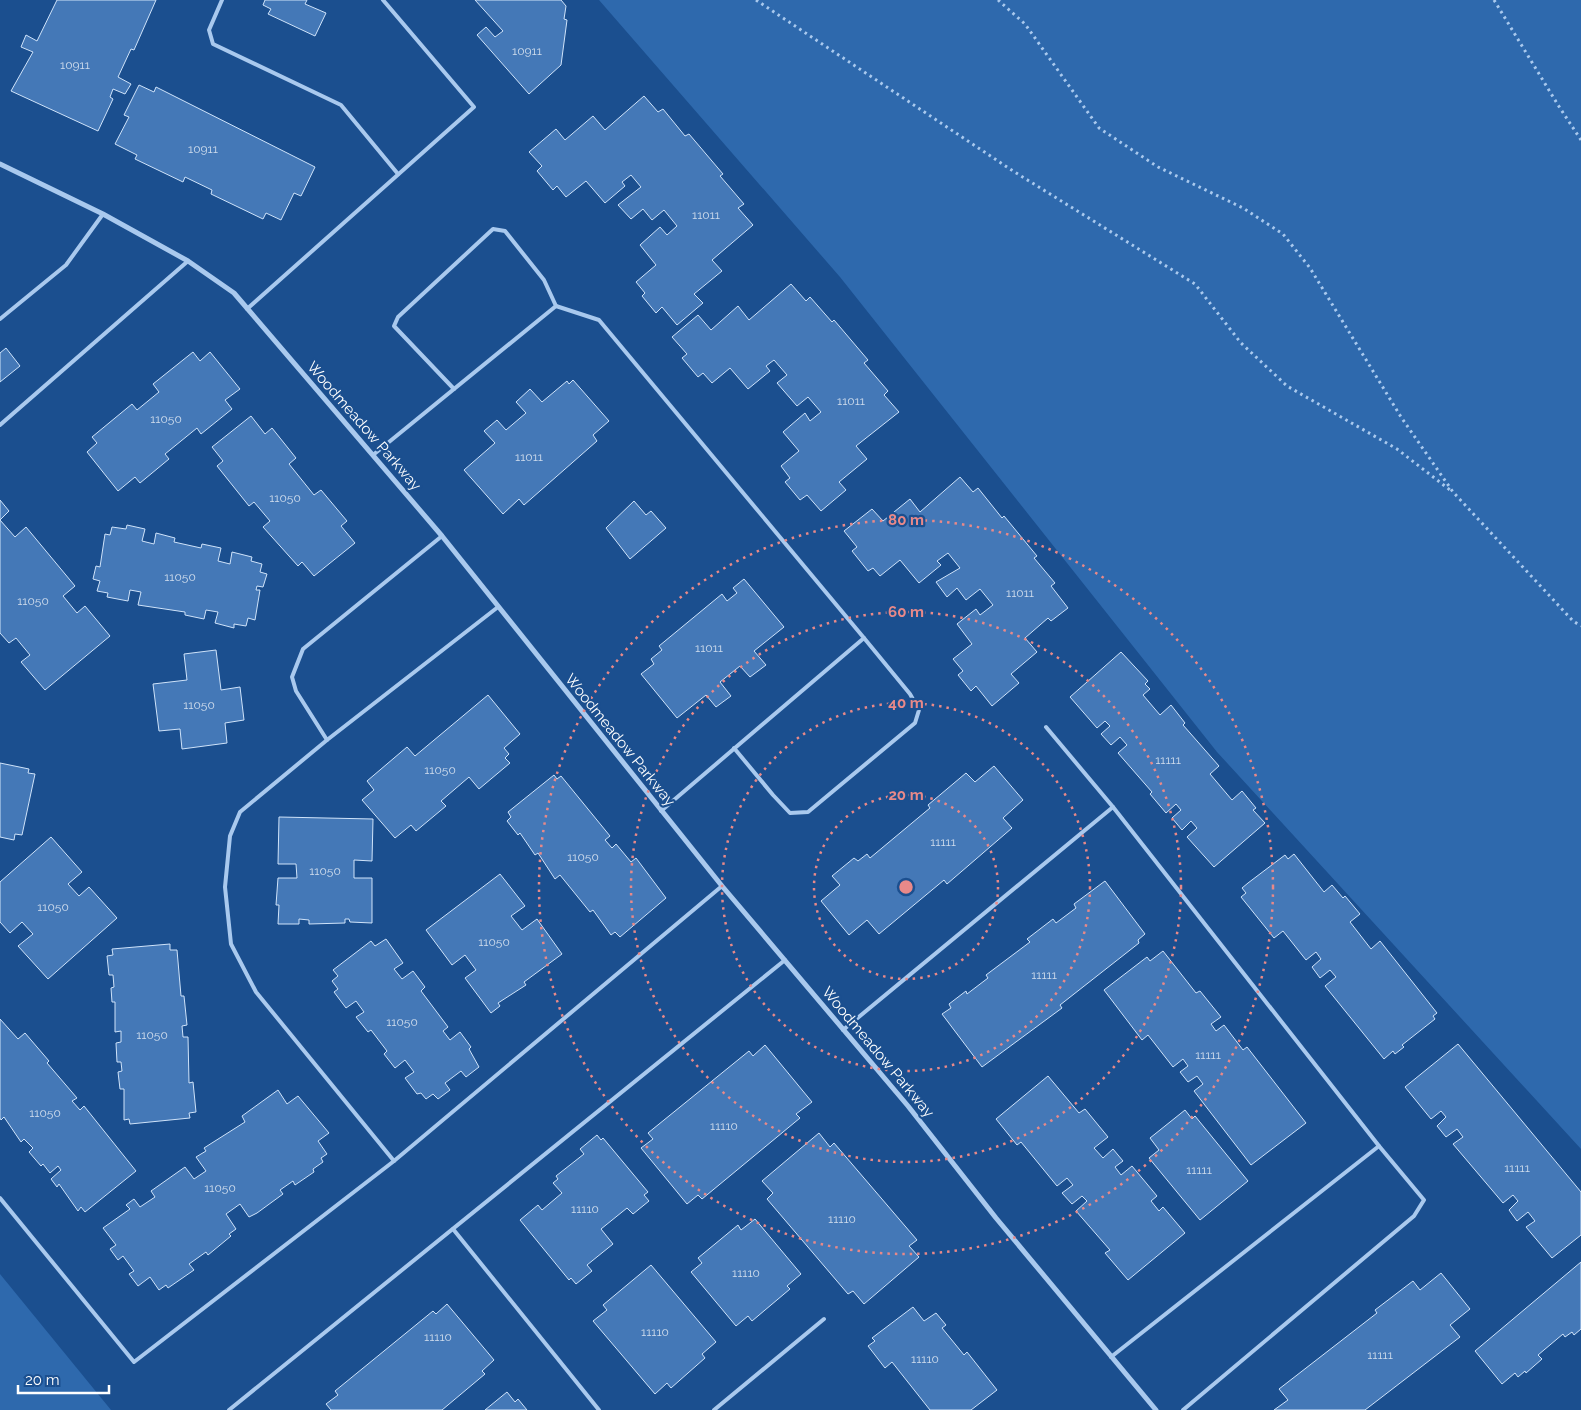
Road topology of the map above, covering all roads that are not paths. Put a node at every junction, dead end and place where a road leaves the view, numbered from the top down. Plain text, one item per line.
1 (222, 0) edge
2 (382, 0) edge
3 (0, 164) edge
4 (398, 174) junction
5 (103, 214) junction
6 (188, 261) junction
7 (556, 306) junction
8 (247, 309) junction
9 (0, 318) edge
10 (454, 389) junction
11 (0, 425) edge
12 (373, 455) junction
13 (442, 536) junction
14 (498, 607) junction
15 (864, 638) junction
16 (1046, 727) dead end
17 (327, 740) junction
18 (734, 748) junction
19 (1113, 807) junction
20 (661, 810) junction
21 (722, 886) junction
22 (785, 960) junction
23 (843, 1030) junction
24 (1379, 1146) junction
25 (394, 1161) junction
26 (0, 1198) edge
27 (453, 1229) junction
28 (824, 1319) dead end
29 (1111, 1357) junction
30 (229, 1410) edge
31 (599, 1410) edge
32 (714, 1410) edge
33 (1156, 1410) edge
34 (1183, 1410) edge

1 - 4 lane
2 - 4 lane
3 - 5 street, Woodmeadow Parkway
4 - 8 lane
5 - 6 street, Woodmeadow Parkway
5 - 9 lane
6 - 8 street, Woodmeadow Parkway
6 - 11 lane
7 - 10 lane
7 - 10 lane
7 - 15 lane
8 - 12 street, Woodmeadow Parkway
10 - 12 lane
12 - 13 street, Woodmeadow Parkway
13 - 14 street, Woodmeadow Parkway
13 - 17 lane
14 - 17 lane
14 - 20 street, Woodmeadow Parkway
15 - 18 lane
15 - 18 lane
16 - 19 lane
17 - 25 lane
18 - 20 lane
19 - 23 lane
19 - 24 lane
20 - 21 street, Woodmeadow Parkway
21 - 22 street, Woodmeadow Parkway
21 - 25 lane
22 - 23 street, Woodmeadow Parkway
22 - 27 lane
23 - 29 street, Woodmeadow Parkway
24 - 29 lane
24 - 34 lane
25 - 26 lane
27 - 30 lane
27 - 31 lane
28 - 32 lane
29 - 33 street, Woodmeadow Parkway

